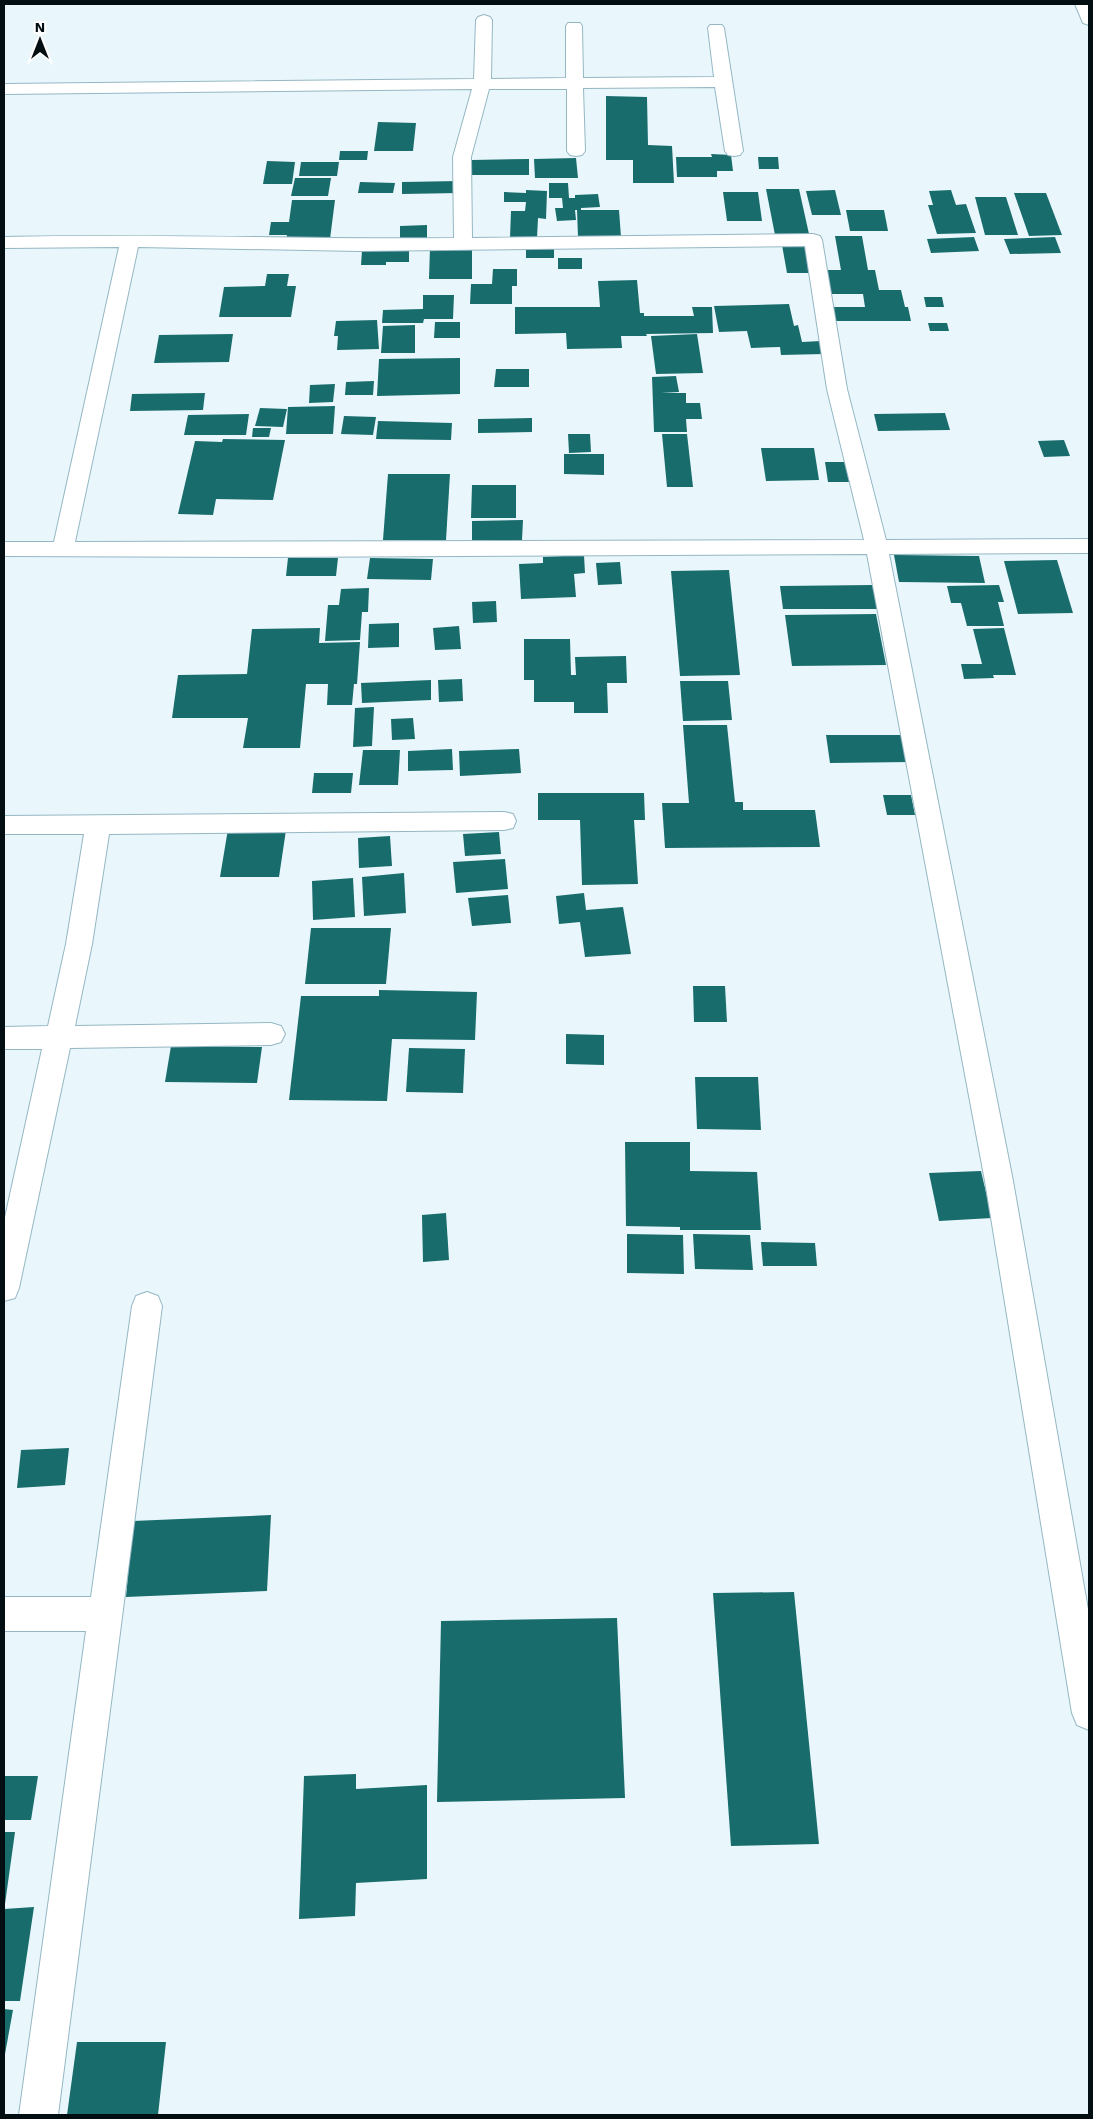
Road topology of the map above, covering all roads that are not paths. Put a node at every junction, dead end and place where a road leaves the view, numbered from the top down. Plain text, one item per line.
1 (1083, 4) edge
2 (484, 20) dead end
3 (1089, 20) edge
4 (574, 26) dead end
5 (716, 28) dead end
6 (722, 82) junction
7 (576, 83) junction
8 (482, 84) junction
9 (4, 90) edge
10 (576, 151) dead end
11 (734, 151) dead end
12 (130, 241) junction
13 (4, 242) edge
14 (463, 242) junction
15 (1089, 546) edge
16 (877, 548) junction
17 (4, 549) edge
18 (63, 549) junction
19 (504, 821) dead end
20 (4, 825) edge
21 (98, 825) junction
22 (271, 1034) dead end
23 (4, 1038) edge
24 (58, 1038) junction
25 (4, 1288) edge
26 (147, 1306) dead end
27 (4, 1614) edge
28 (107, 1614) junction
29 (1089, 1713) edge
30 (38, 2115) edge

1 - 3 street
2 - 8 street
4 - 7 street
5 - 6 street
6 - 7 street
6 - 11 street
7 - 8 street
7 - 10 street
8 - 9 street
8 - 14 street
12 - 13 street
12 - 14 street
12 - 18 street
14 - 16 street
15 - 16 street
16 - 18 street
16 - 29 street
17 - 18 street
19 - 21 street
20 - 21 street
21 - 24 street
22 - 24 street
23 - 24 street
24 - 25 street
26 - 28 street
27 - 28 street
28 - 30 street

